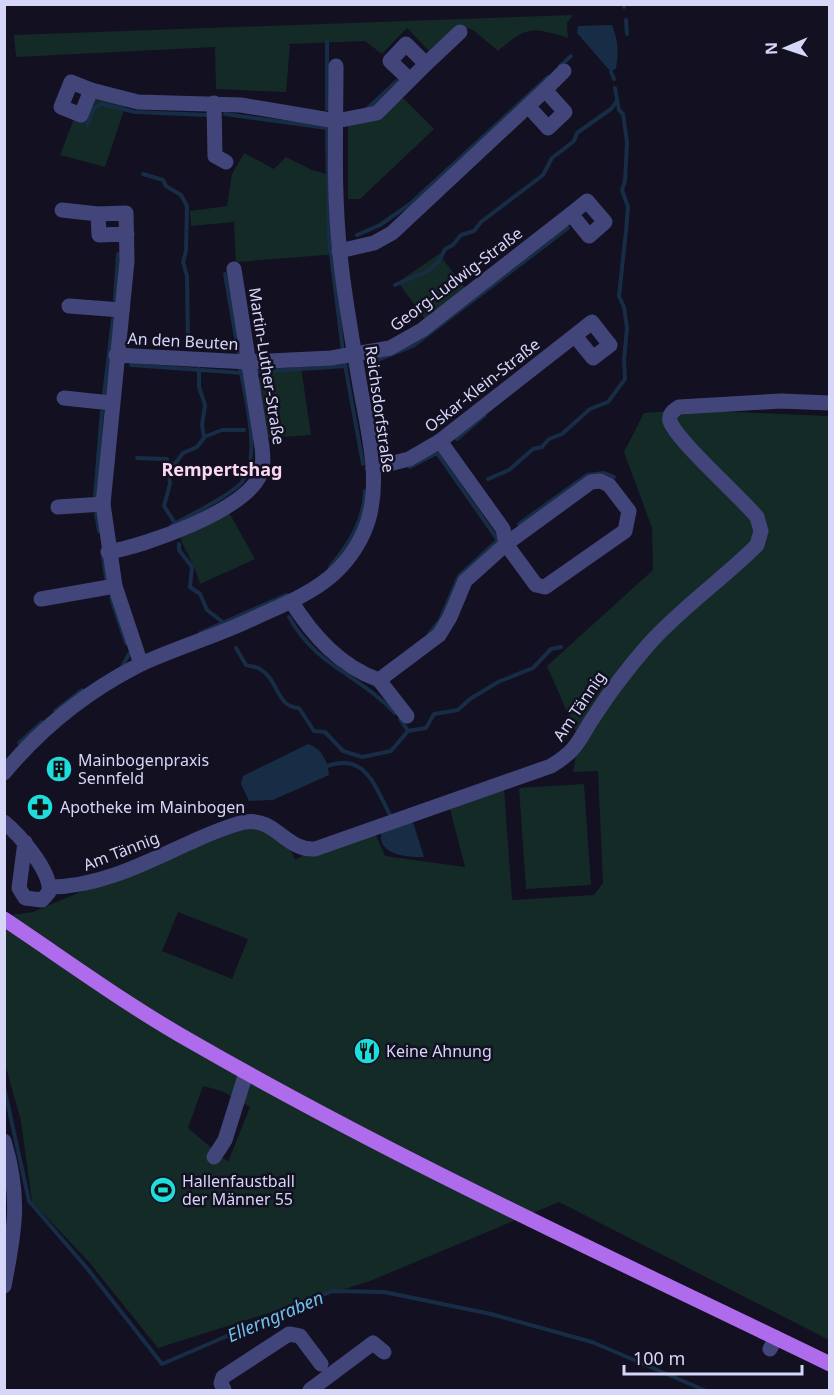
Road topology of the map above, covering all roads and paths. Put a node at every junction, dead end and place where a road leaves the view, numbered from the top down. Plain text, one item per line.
1 (460, 32) dead end
2 (426, 64) junction
3 (336, 66) dead end
4 (564, 71) dead end
5 (410, 80) junction
6 (91, 90) dead end
7 (545, 90) junction
8 (214, 103) junction
9 (528, 106) junction
10 (336, 121) junction
11 (226, 162) dead end
12 (62, 210) dead end
13 (98, 214) junction
14 (571, 214) dead end
15 (127, 234) junction
16 (339, 251) junction
17 (234, 269) dead end
18 (69, 306) dead end
19 (122, 310) junction
20 (575, 336) dead end
21 (355, 354) junction
22 (117, 355) junction
23 (248, 362) junction
24 (64, 398) dead end
25 (830, 403) edge
26 (111, 404) junction
27 (440, 441) junction
28 (373, 468) junction
29 (103, 504) junction
30 (58, 507) dead end
31 (506, 544) junction
32 (108, 552) junction
33 (115, 586) junction
34 (41, 599) dead end
35 (291, 601) junction
36 (141, 664) junction
37 (379, 680) junction
38 (407, 716) dead end
39 (4, 773) edge
40 (4, 822) edge
41 (25, 842) junction
42 (50, 887) junction
43 (4, 919) edge
44 (246, 1073) junction
45 (4, 1141) edge
46 (214, 1156) dead end
47 (4, 1286) edge
48 (384, 1352) dead end
49 (321, 1364) dead end
50 (830, 1364) edge
51 (224, 1390) edge
52 (310, 1390) edge

1 - 2 street
2 - 5 street
2 - 5 street
3 - 10 street, Reichsdorfstraße
4 - 7 street
5 - 10 street
6 - 8 street
7 - 9 street
7 - 9 street
8 - 10 street
8 - 11 street
9 - 16 street
10 - 16 street, Reichsdorfstraße
12 - 13 street
13 - 15 street
13 - 15 street
14 - 21 street, Georg-Ludwig-Straße
15 - 19 street
16 - 21 street, Reichsdorfstraße
17 - 23 street, Martin-Luther-Straße
18 - 19 street
19 - 22 street
20 - 27 street, Oskar-Klein-Straße
21 - 23 street, An den Beuten
21 - 28 street, Reichsdorfstraße
22 - 23 street, An den Beuten
22 - 26 street
23 - 32 street, Martin-Luther-Straße
24 - 26 street
25 - 42 street, Am Tännig
26 - 29 street
27 - 28 street, Oskar-Klein-Straße
27 - 31 street
28 - 35 street, Reichsdorfstraße
29 - 30 street
29 - 32 street
31 - 31 street
31 - 37 street
32 - 33 street
33 - 34 street
33 - 36 street
35 - 36 street, Reichsdorfstraße
35 - 37 street
36 - 39 street, Reichsdorfstraße
37 - 38 street
40 - 41 street
41 - 42 street
41 - 42 street
43 - 44 main road
44 - 46 street
44 - 50 main road
45 - 47 street
48 - 52 street
49 - 51 street

